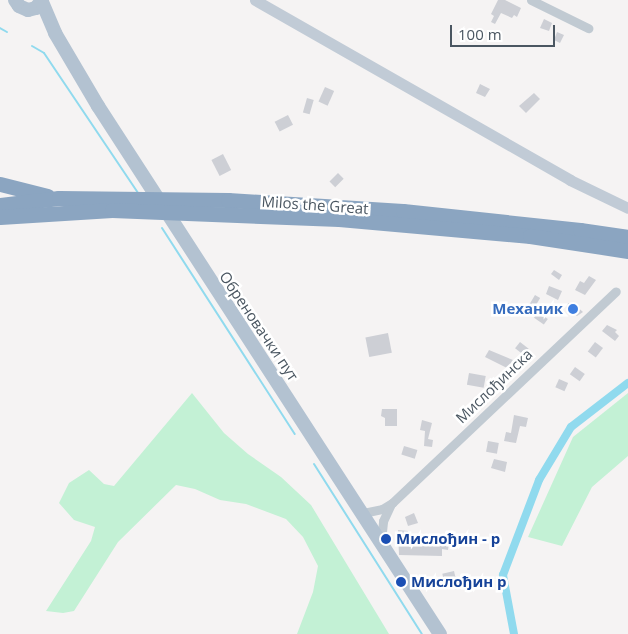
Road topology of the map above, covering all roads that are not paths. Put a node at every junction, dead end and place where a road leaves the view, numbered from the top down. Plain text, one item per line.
1 (15, 0) edge
2 (255, 0) edge
3 (531, 0) edge
4 (38, 4) edge
5 (552, 4) edge
6 (588, 28) dead end
7 (0, 184) edge
8 (59, 198) junction
9 (0, 205) edge
10 (628, 208) edge
11 (0, 217) edge
12 (628, 237) edge
13 (628, 251) edge
14 (616, 291) dead end
15 (392, 503) junction
16 (363, 513) junction
17 (381, 542) junction
18 (440, 634) edge

1 - 4 main road, Обреновачки пут
2 - 10 main road
3 - 5 street
4 - 16 main road, Обреновачки пут
5 - 6 street
7 - 8 highway
8 - 9 highway, Milos the Great
8 - 12 highway, Milos the Great
11 - 13 highway, Milos the Great
14 - 15 street, Мислођинска
15 - 16 street, Мислођинска
15 - 17 street, Мислођинска
16 - 17 main road, Обреновачки пут
17 - 18 main road, Обреновачки пут

